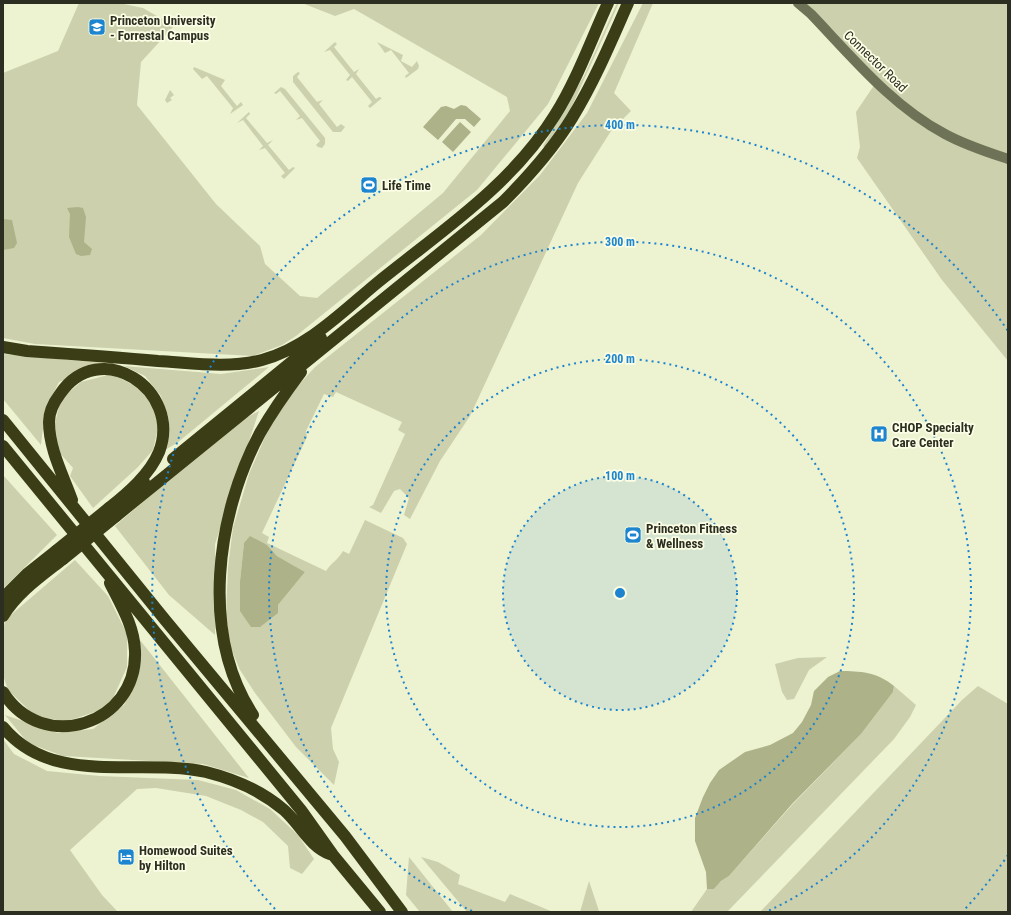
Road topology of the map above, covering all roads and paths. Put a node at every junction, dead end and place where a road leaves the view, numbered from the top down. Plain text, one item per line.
1 (608, 3) edge
2 (628, 3) edge
3 (798, 3) edge
4 (1008, 159) edge
5 (428, 244) junction
6 (3, 347) edge
7 (310, 359) junction
8 (3, 420) edge
9 (3, 446) edge
10 (122, 498) junction
11 (76, 510) junction
12 (113, 512) junction
13 (59, 555) junction
14 (104, 572) junction
15 (3, 598) edge
16 (3, 616) edge
17 (3, 692) edge
18 (3, 727) edge
19 (265, 739) junction
20 (333, 855) junction
21 (380, 912) edge
22 (402, 912) edge

1 - 5 highway
2 - 7 highway
3 - 4 street, Connector Road
5 - 6 highway
5 - 10 highway
7 - 12 highway
7 - 19 highway
8 - 11 highway
9 - 14 highway
10 - 11 highway
10 - 12 highway
11 - 19 highway
12 - 13 highway, bridge
13 - 15 highway
13 - 16 highway
14 - 17 highway
14 - 20 highway
18 - 20 highway
19 - 22 highway
20 - 21 highway

